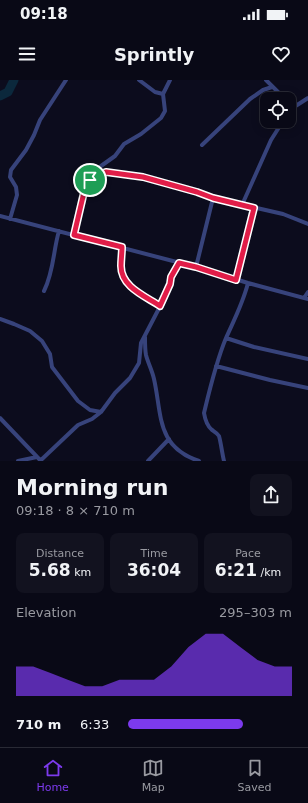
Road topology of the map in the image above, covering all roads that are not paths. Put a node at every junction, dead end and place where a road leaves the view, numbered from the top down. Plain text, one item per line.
1 (66, 80) edge
2 (139, 80) edge
3 (170, 80) edge
4 (266, 80) edge
5 (272, 87) junction
6 (277, 92) edge
7 (163, 94) junction
8 (308, 98) edge
9 (296, 106) edge
10 (279, 128) edge
11 (202, 145) dead end
12 (90, 180) junction
13 (213, 198) junction
14 (242, 205) junction
15 (254, 208) junction
16 (0, 217) edge
17 (10, 219) junction
18 (308, 224) edge
19 (59, 231) junction
20 (74, 235) junction
21 (122, 247) junction
22 (179, 263) junction
23 (196, 267) junction
24 (236, 280) junction
25 (248, 283) junction
26 (44, 291) dead end
27 (308, 293) edge
28 (306, 299) edge
29 (160, 306) junction
30 (0, 319) edge
31 (145, 337) junction
32 (226, 338) junction
33 (308, 359) edge
34 (216, 366) junction
35 (308, 388) edge
36 (101, 412) junction
37 (0, 418) edge
38 (168, 439) junction
39 (39, 460) edge
40 (18, 461) edge
41 (148, 461) edge
42 (199, 461) edge
43 (224, 461) edge

1 - 17 street
2 - 7 street
3 - 7 street
4 - 5 street
5 - 6 street
5 - 11 street
7 - 12 street
8 - 9 street
10 - 14 street
12 - 13 street
12 - 20 street
13 - 14 street
13 - 23 street
14 - 15 street
15 - 18 street
15 - 24 street
16 - 17 street
17 - 19 street
19 - 20 street
19 - 26 street
20 - 21 street
21 - 22 street
21 - 29 street
22 - 23 street
22 - 29 street
23 - 24 street
24 - 25 street
25 - 28 street
25 - 32 street
27 - 28 street
29 - 31 street
30 - 36 street
31 - 36 street
31 - 38 street
32 - 33 street
32 - 34 street
34 - 35 street
34 - 43 street
36 - 39 street
37 - 39 street
38 - 41 street
38 - 42 street
39 - 40 street

